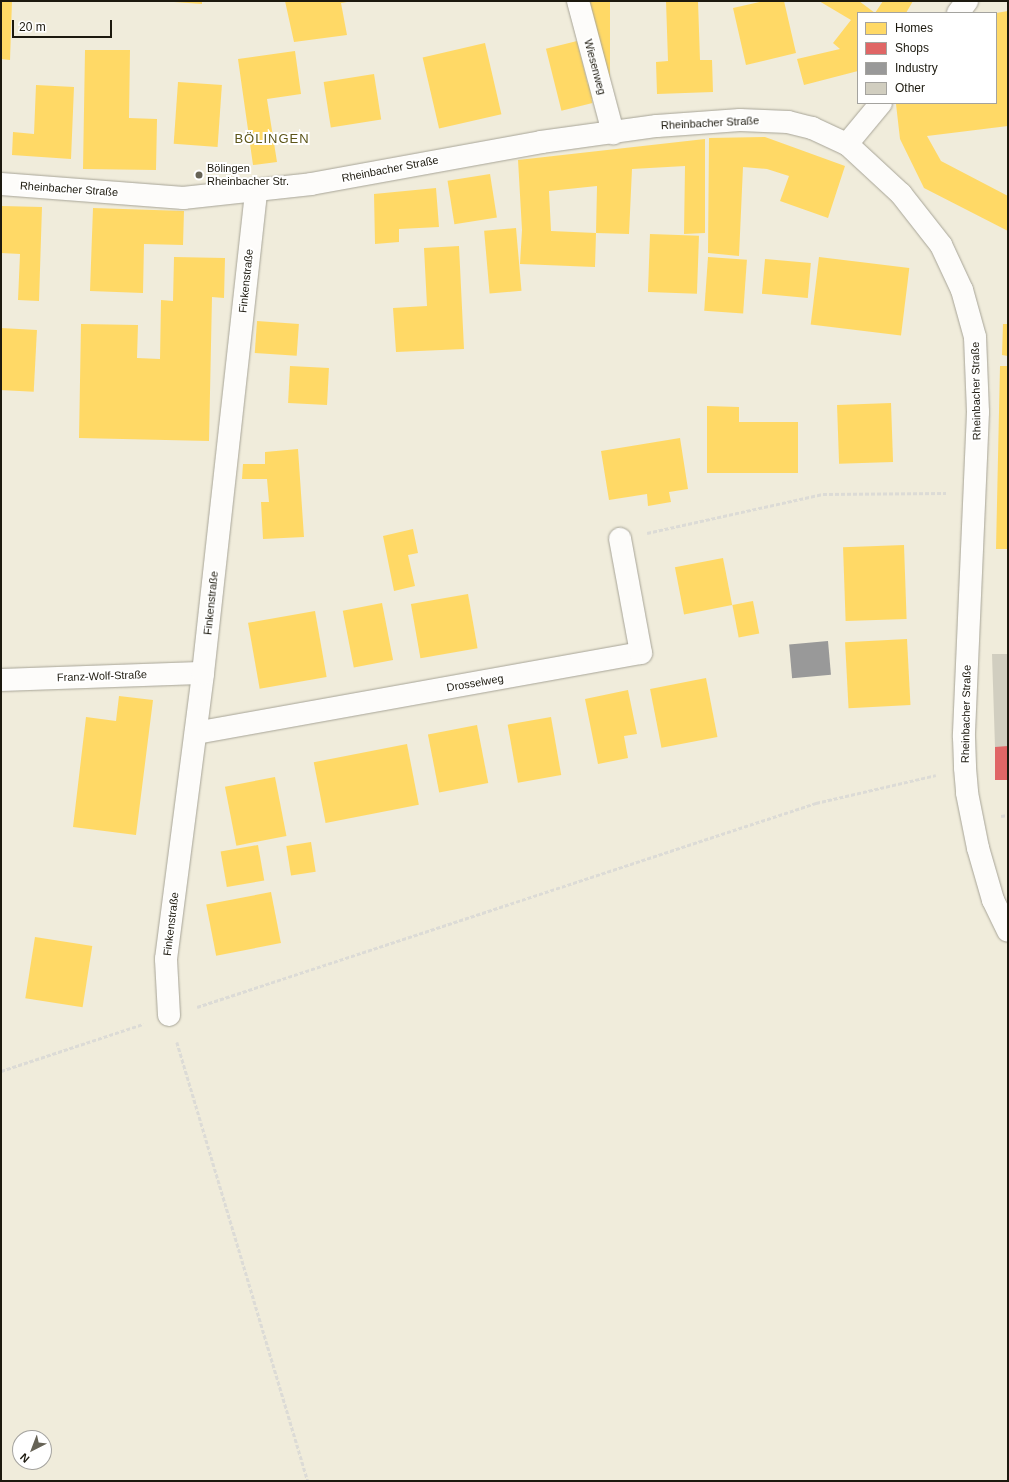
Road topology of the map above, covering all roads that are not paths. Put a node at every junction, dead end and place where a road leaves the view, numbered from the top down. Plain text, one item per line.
1 (578, 1) edge
2 (967, 1) edge
3 (959, 12) edge
4 (880, 104) edge
5 (613, 133) junction
6 (847, 144) junction
7 (1, 184) edge
8 (256, 190) junction
9 (620, 539) road end
10 (204, 673) junction
11 (1, 680) edge
12 (196, 733) junction
13 (1008, 931) edge
14 (169, 1015) road end

1 - 5 street, Wiesenweg
2 - 3 street
4 - 6 street
5 - 6 street, Rheinbacher Straße
5 - 8 street, Rheinbacher Straße
6 - 13 street, Rheinbacher Straße
7 - 8 street, Rheinbacher Straße
8 - 10 street, Finkenstraße
9 - 12 street, Drosselweg
10 - 11 street, Franz-Wolf-Straße
10 - 12 street, Finkenstraße
12 - 14 street, Finkenstraße

